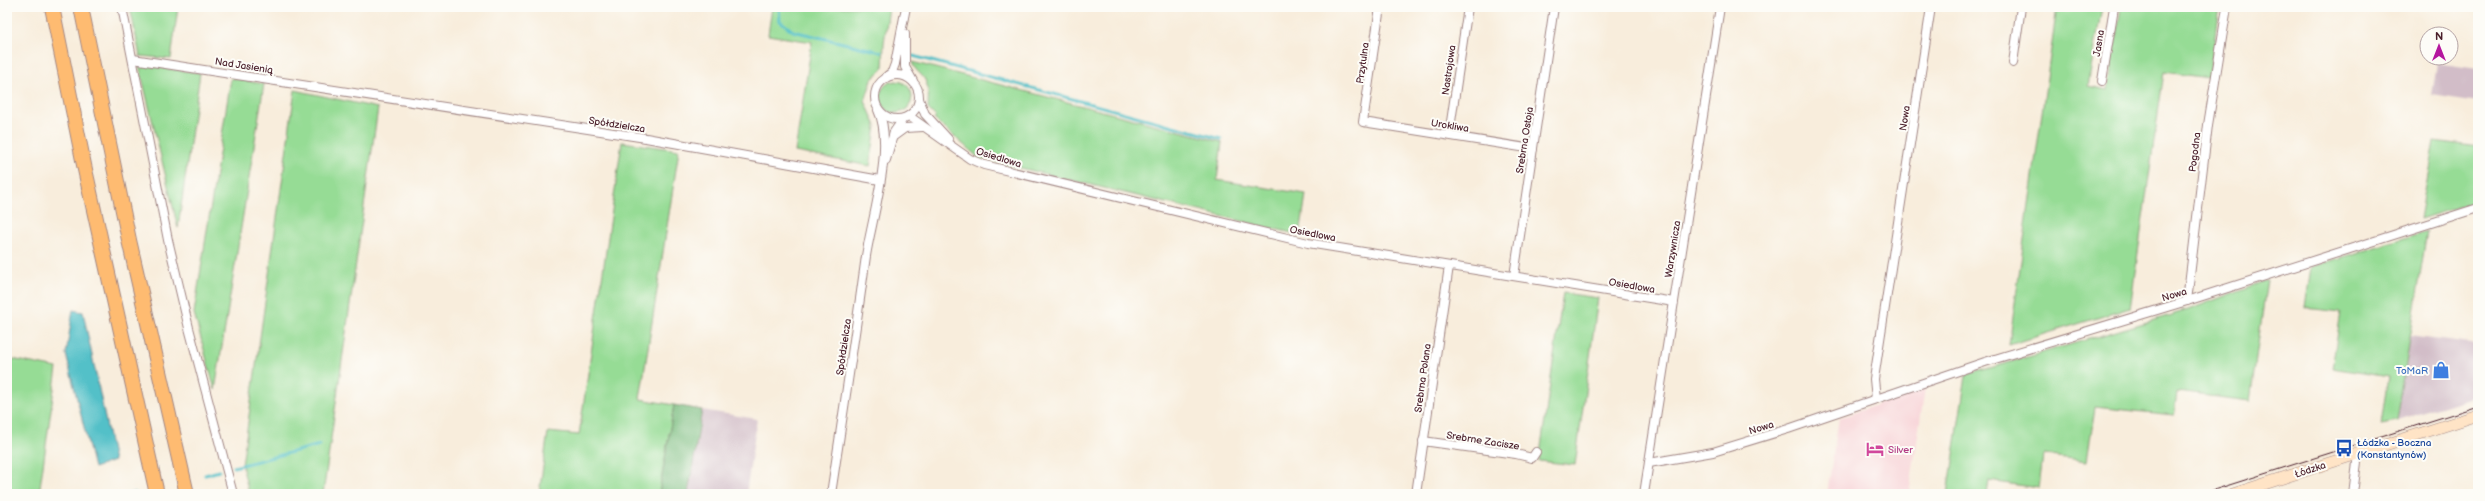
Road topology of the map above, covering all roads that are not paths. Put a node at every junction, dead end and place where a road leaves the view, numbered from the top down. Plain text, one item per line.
1 (52, 7) edge
2 (81, 7) edge
3 (122, 7) edge
4 (906, 7) edge
5 (1380, 7) edge
6 (1468, 7) edge
7 (1554, 7) edge
8 (1720, 7) edge
9 (1931, 7) edge
10 (2021, 7) edge
11 (2114, 7) edge
12 (2227, 7) edge
13 (904, 21) junction
14 (133, 59) junction
15 (2013, 62) dead end
16 (885, 78) junction
17 (2102, 81) dead end
18 (915, 84) junction
19 (351, 92) joint
20 (919, 99) junction
21 (878, 110) junction
22 (906, 118) junction
23 (1363, 122) joint
24 (923, 127) junction
25 (1449, 136) junction
26 (893, 137) junction
27 (957, 149) junction
28 (1533, 149) junction
29 (881, 176) junction
30 (2478, 208) edge
31 (1449, 266) junction
32 (1514, 276) junction
33 (2187, 301) junction
34 (1674, 302) junction
35 (1876, 399) junction
36 (2478, 415) edge
37 (1423, 441) junction
38 (1536, 452) dead end
39 (2358, 454) junction
40 (1648, 462) junction
41 (157, 494) edge
42 (187, 494) edge
43 (233, 494) edge
44 (831, 494) edge
45 (1416, 494) edge
46 (1644, 494) edge
47 (2233, 494) edge
48 (2353, 494) edge

1 - 41 highway
2 - 42 highway
3 - 14 street
4 - 13 street
5 - 23 street, Przytulna
6 - 25 street, Nastrojowa
7 - 28 street, Srebrna Ostoja
8 - 34 street, Warzywnicza
9 - 35 street, Nowa
10 - 15 street
11 - 17 street, Jasna
12 - 33 street, Pogodna
13 - 16 street
13 - 18 street
14 - 19 street, Nad Jasienią
14 - 43 street
16 - 18 street
16 - 21 street
18 - 20 street
19 - 29 street, Spółdzielcza
20 - 22 street
20 - 27 street, Osiedlowa
21 - 22 street
21 - 29 street
22 - 24 street, Osiedlowa
22 - 26 street
23 - 25 street, Urokliwa
24 - 26 street
24 - 27 street, Osiedlowa
25 - 28 street, Urokliwa
26 - 29 street
27 - 31 street, Osiedlowa
28 - 32 street, Srebrna Ostoja
29 - 44 street, Spółdzielcza
30 - 33 street, Nowa
31 - 32 street, Osiedlowa
31 - 37 street, Srebrna Polana
32 - 34 street, Osiedlowa
33 - 35 street, Nowa
34 - 40 street, Warzywnicza
35 - 40 street, Nowa
36 - 39 main road, Łódzka
37 - 38 street, Srebrne Zacisze
37 - 45 street, Srebrna Polana
39 - 47 main road, Łódzka
39 - 48 street
40 - 46 street, Warzywnicza

